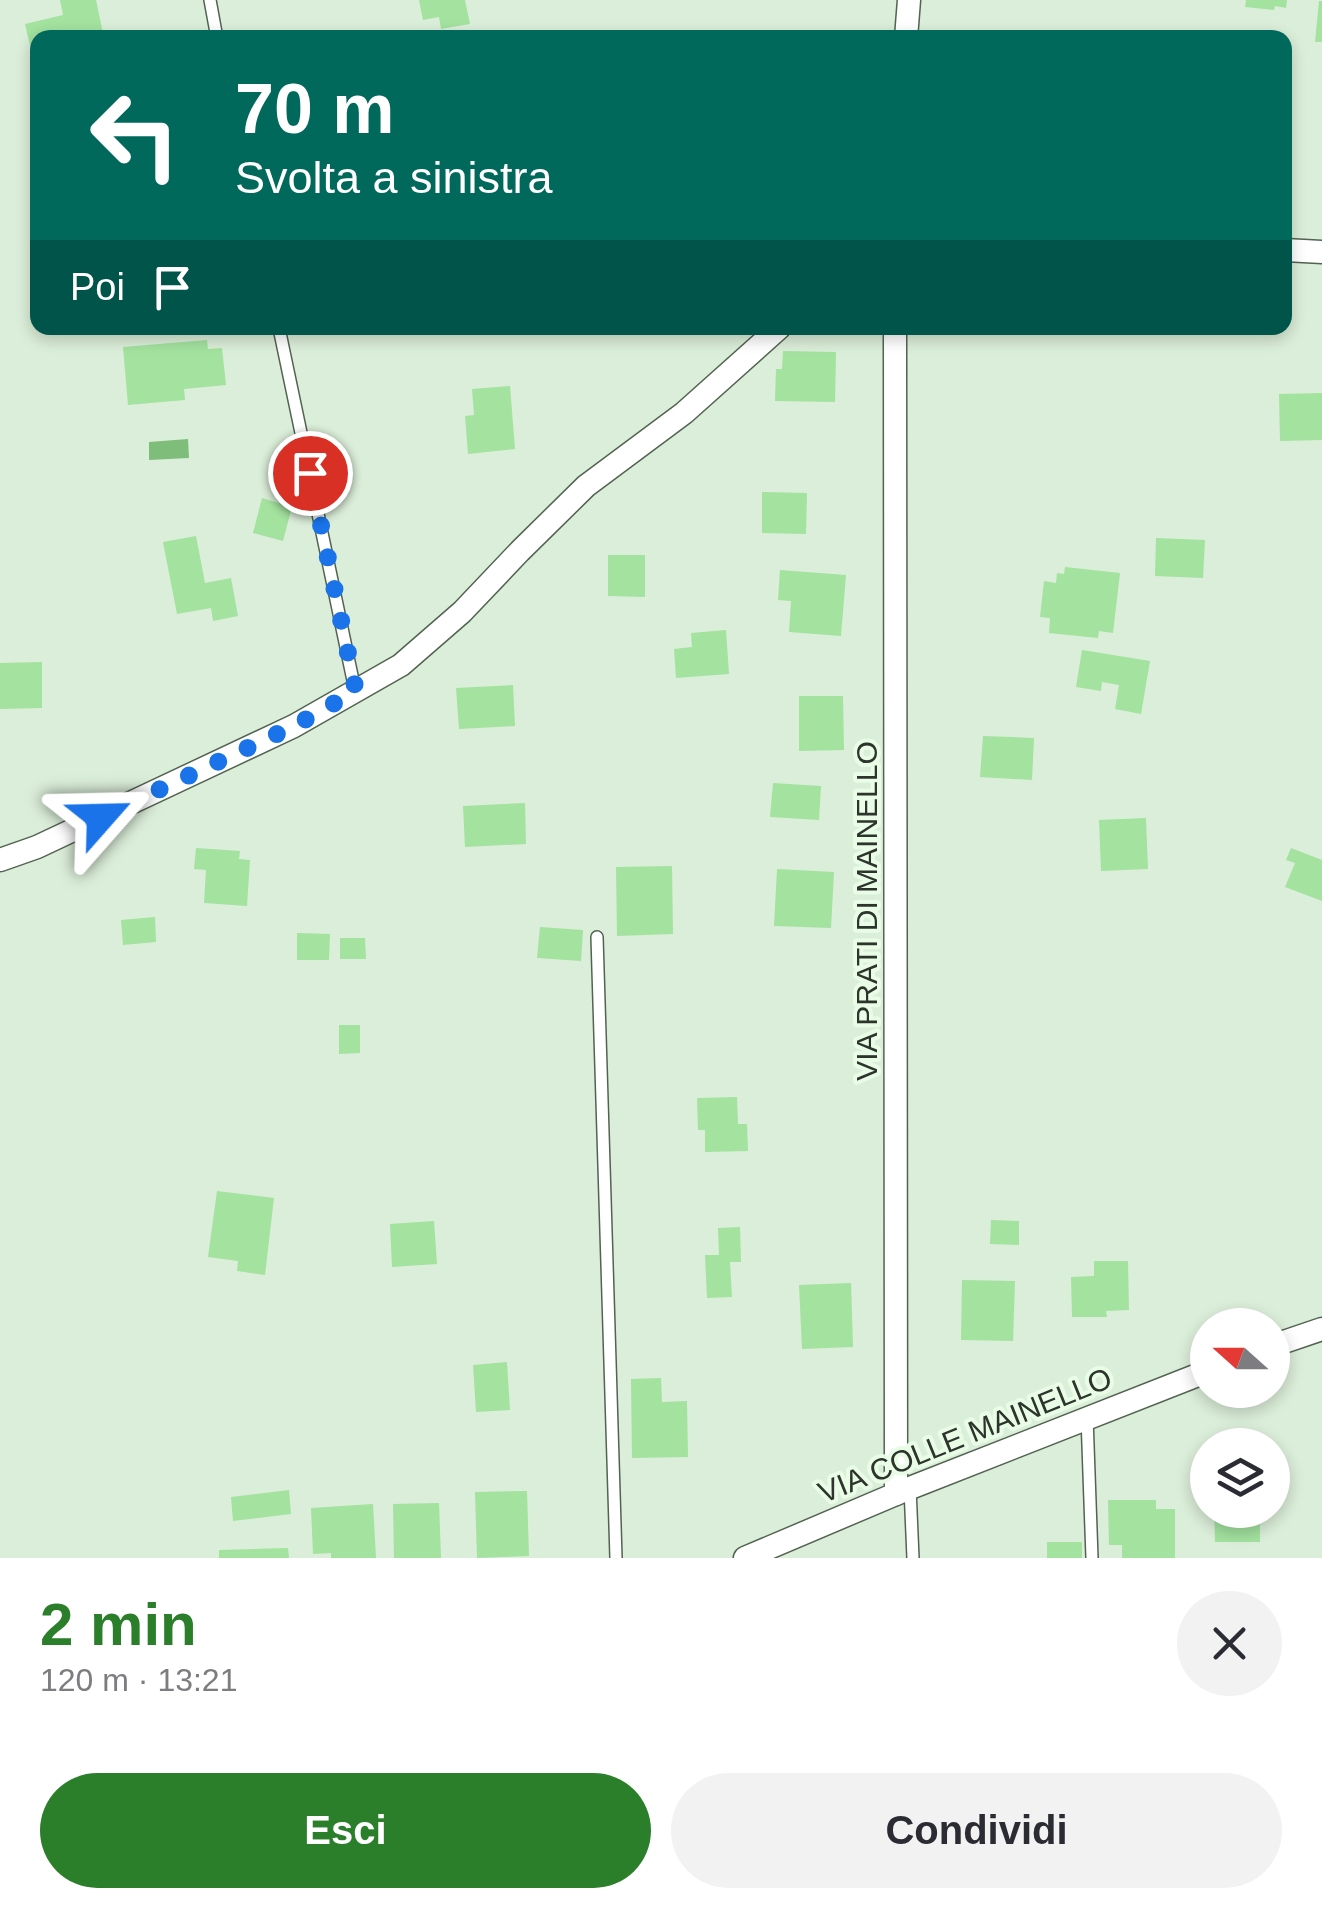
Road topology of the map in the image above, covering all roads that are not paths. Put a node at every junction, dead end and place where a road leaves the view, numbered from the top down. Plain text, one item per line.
1 (210, 0) edge
2 (909, 0) edge
3 (216, 30) edge
4 (907, 30) edge
5 (1292, 250) edge
6 (1322, 252) edge
7 (280, 335) edge
8 (771, 335) edge
9 (895, 335) edge
10 (356, 691) junction
11 (0, 860) edge
12 (597, 936) dead end
13 (1322, 1329) edge
14 (1290, 1340) edge
15 (1190, 1378) edge
16 (1086, 1417) junction
17 (903, 1491) junction
18 (616, 1558) edge
19 (745, 1558) edge
20 (913, 1558) edge
21 (1092, 1558) edge

1 - 3 lane
2 - 4 street
5 - 6 street
7 - 10 lane
8 - 10 street
9 - 17 street, VIA PRATI DI MAINELLO
10 - 11 street
12 - 18 lane
13 - 14 street
15 - 16 street, VIA COLLE MAINELLO
16 - 17 street, VIA COLLE MAINELLO
16 - 21 lane
17 - 19 street, VIA COLLE MAINELLO
17 - 20 lane

